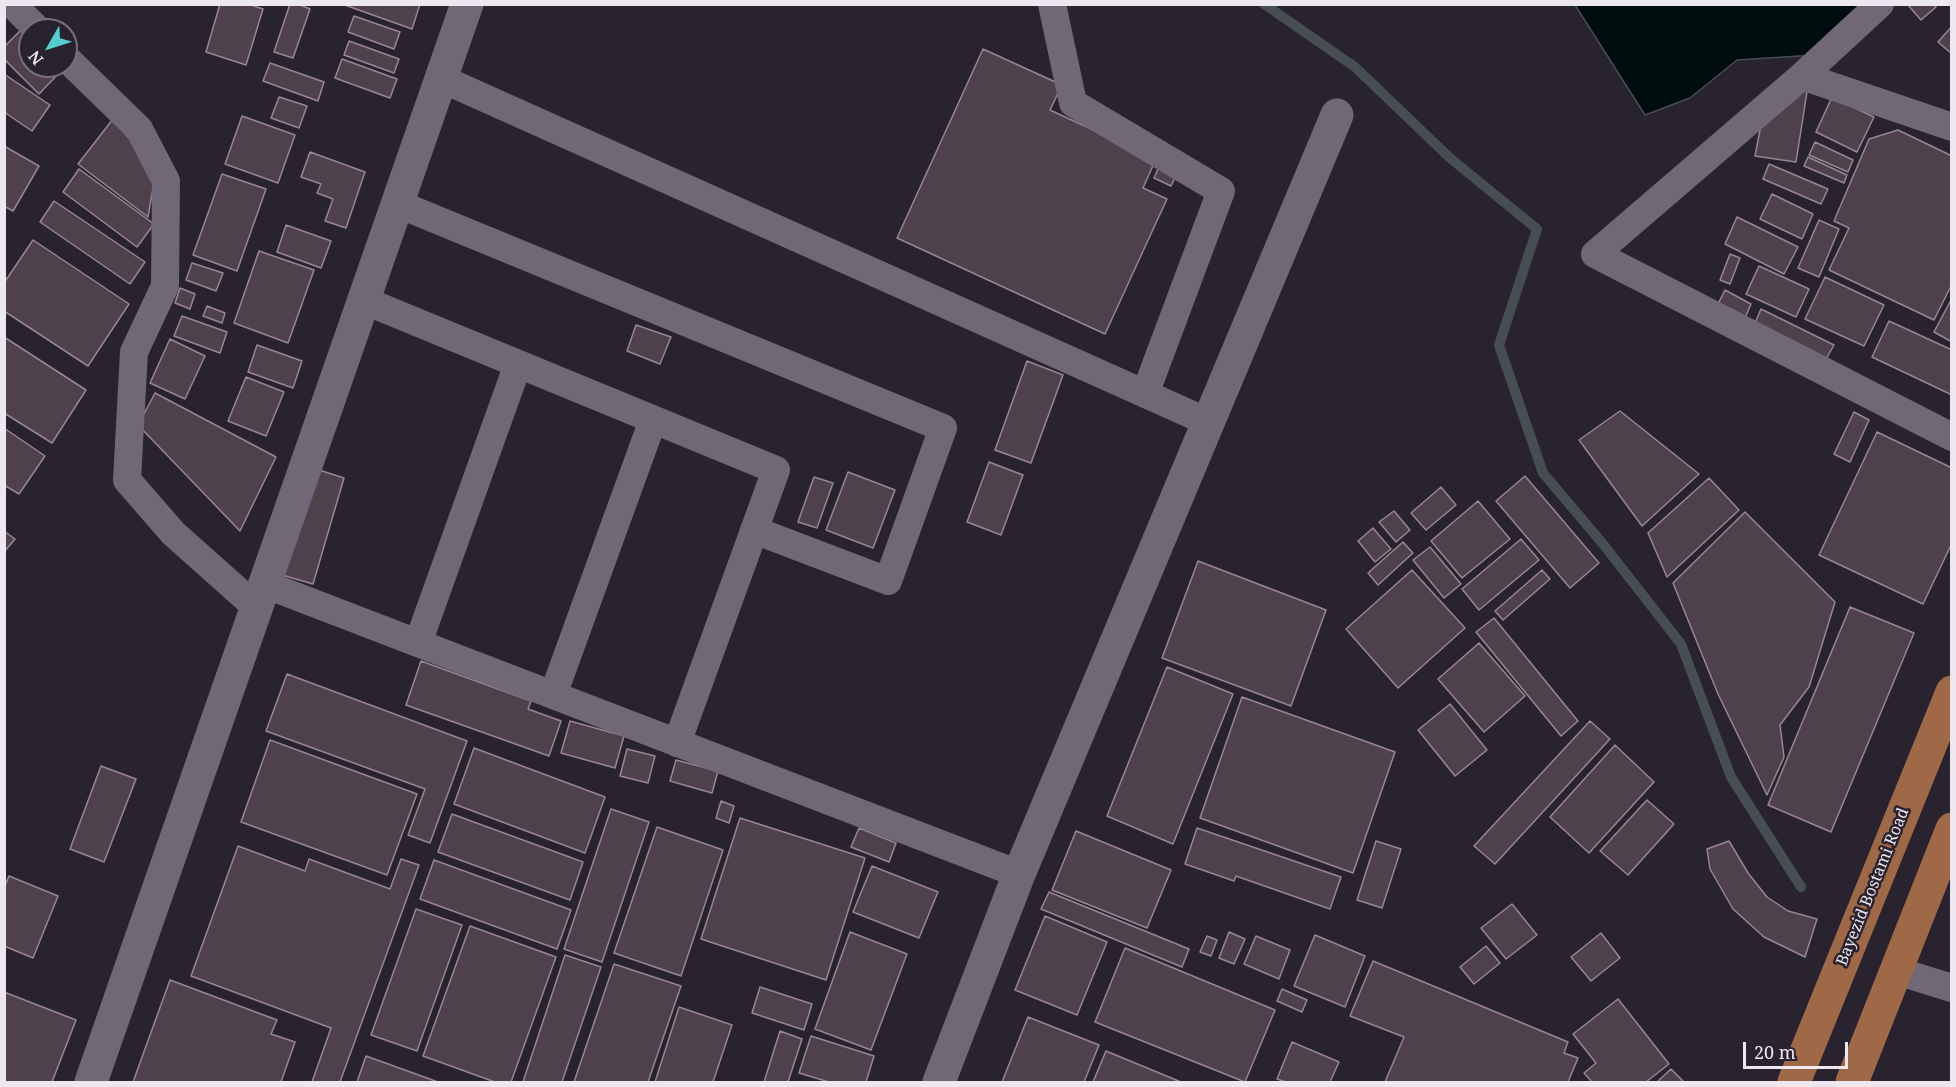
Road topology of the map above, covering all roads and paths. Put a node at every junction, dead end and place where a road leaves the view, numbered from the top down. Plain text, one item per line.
1 (12, 4) edge
2 (467, 4) edge
3 (1052, 4) edge
4 (1880, 4) edge
5 (26, 18) edge
6 (78, 70) edge
7 (1802, 76) junction
8 (440, 78) junction
9 (1337, 115) dead end
10 (1952, 127) edge
11 (396, 203) junction
12 (363, 300) junction
13 (518, 364) junction
14 (1145, 394) junction
15 (653, 420) junction
16 (1208, 422) junction
17 (1952, 437) edge
18 (754, 530) junction
19 (260, 596) junction
20 (418, 643) junction
21 (1952, 692) edge
22 (553, 695) junction
23 (677, 743) junction
24 (1952, 830) edge
25 (1019, 874) junction
26 (1897, 971) junction
27 (1952, 988) edge
28 (91, 1083) edge
29 (939, 1083) edge
30 (1794, 1083) edge
31 (1852, 1083) edge

1 - 5 street
2 - 8 street
3 - 14 street
4 - 7 street
6 - 19 street
7 - 10 street
7 - 17 street
8 - 11 street
8 - 14 street
9 - 16 street
11 - 12 street
11 - 18 street
12 - 13 street
12 - 19 street
13 - 15 street
13 - 20 street
14 - 16 street
15 - 18 street
15 - 22 street
16 - 25 street
18 - 23 street
19 - 20 street
19 - 28 street
20 - 22 street
21 - 30 main road, Bayezid Bostami Road
22 - 23 street
23 - 25 street
24 - 26 main road
25 - 29 street
26 - 27 street
26 - 31 main road

